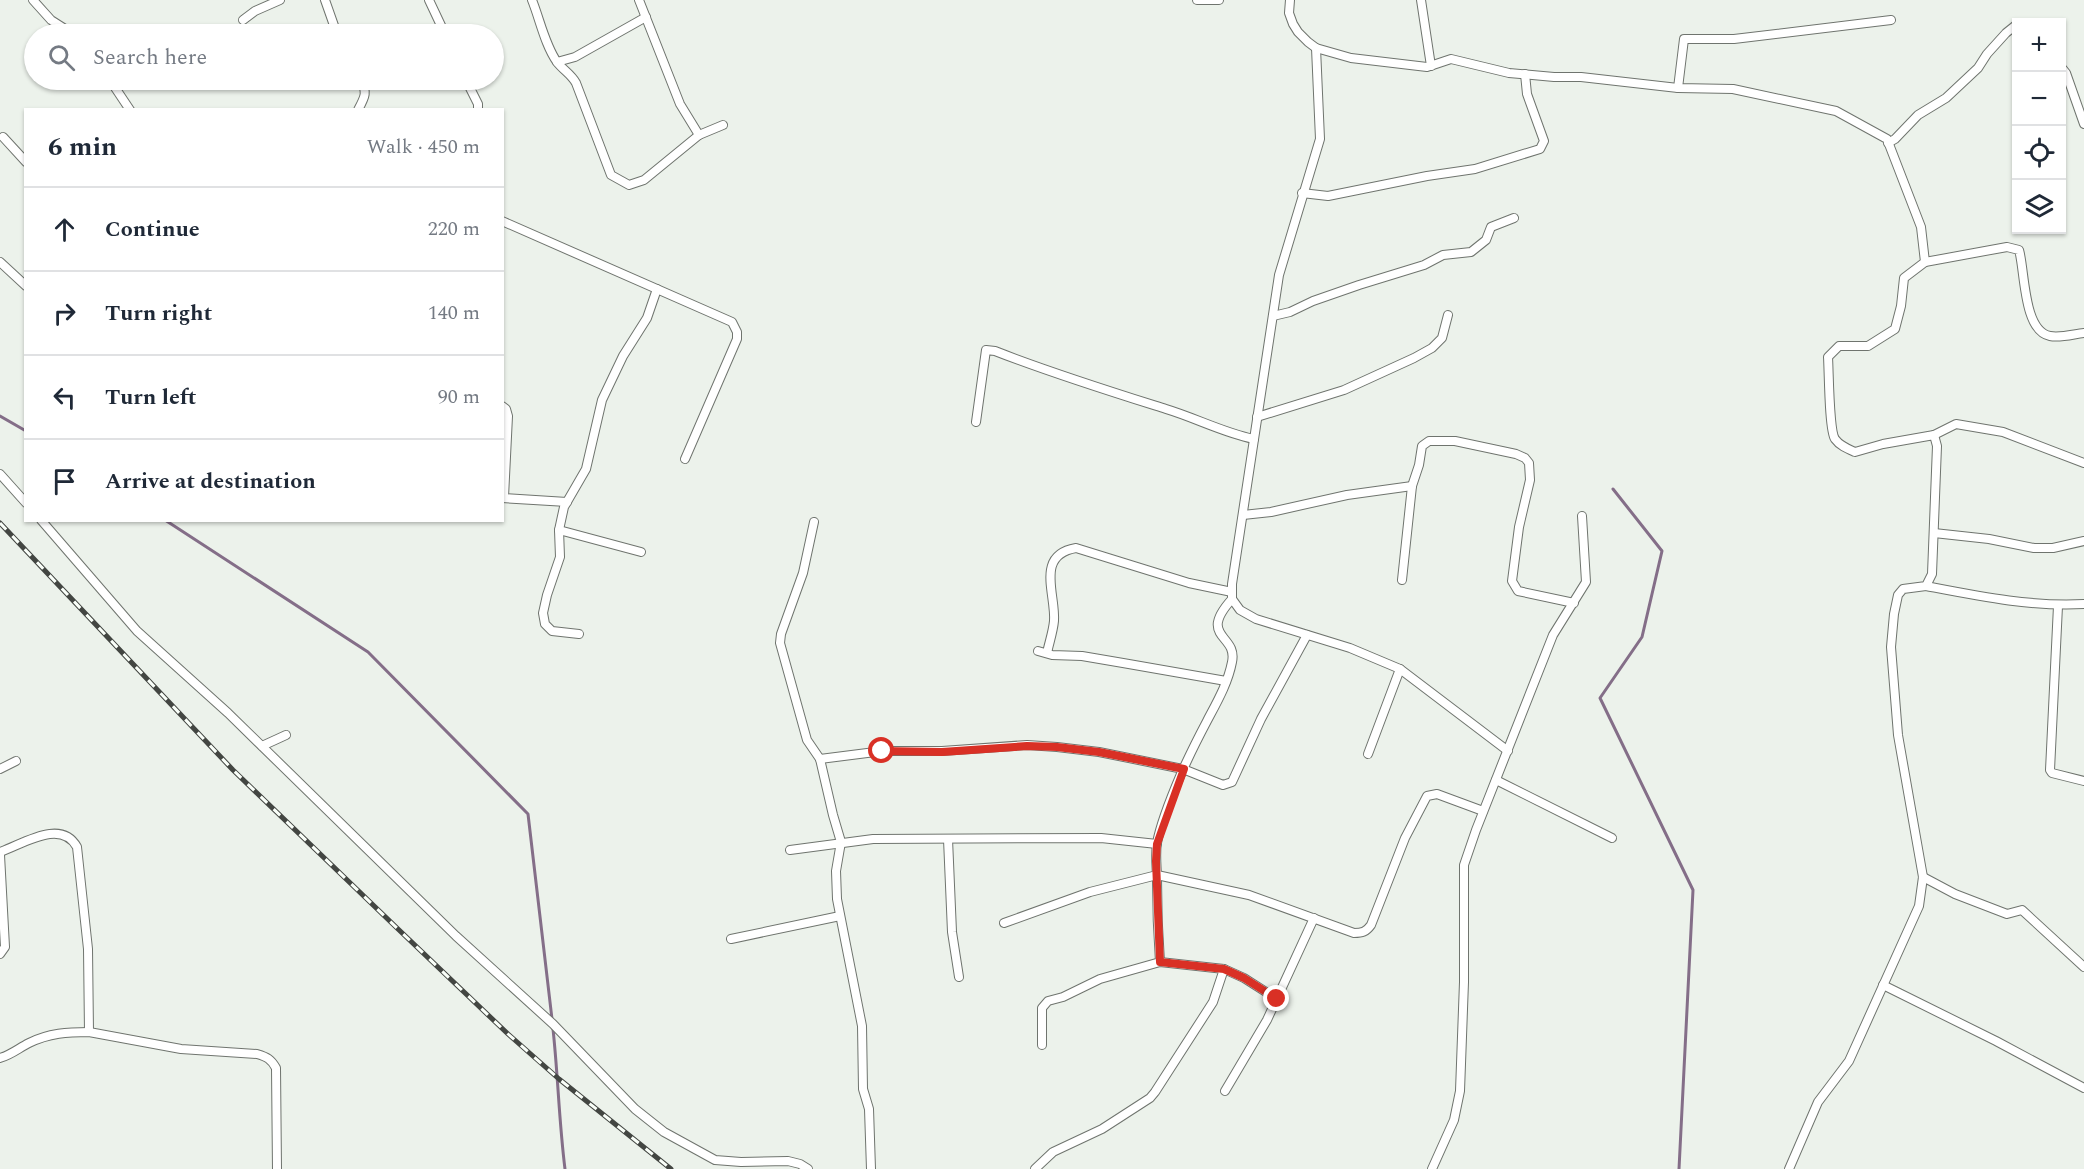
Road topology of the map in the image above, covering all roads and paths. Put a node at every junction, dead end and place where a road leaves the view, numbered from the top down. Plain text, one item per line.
1 (33, 0) edge
2 (280, 0) edge
3 (325, 0) edge
4 (429, 0) edge
5 (532, 0) edge
6 (639, 0) edge
7 (1197, 0) edge
8 (1219, 0) edge
9 (1290, 0) edge
10 (1421, 0) edge
11 (646, 17) junction
12 (243, 20) dead end
13 (1891, 20) dead end
14 (57, 24) edge
15 (333, 24) edge
16 (440, 24) edge
17 (2012, 28) edge
18 (1316, 48) junction
19 (557, 62) junction
20 (1431, 66) junction
21 (2065, 72) edge
22 (1525, 74) junction
23 (1678, 88) junction
24 (117, 90) edge
25 (365, 90) edge
26 (471, 90) edge
27 (129, 108) edge
28 (359, 108) edge
29 (478, 108) edge
30 (2084, 124) edge
31 (723, 125) dead end
32 (699, 135) junction
33 (3, 137) dead end
34 (1888, 143) junction
35 (24, 160) edge
36 (1302, 193) junction
37 (1514, 218) dead end
38 (504, 222) edge
39 (0, 262) edge
40 (1925, 262) junction
41 (24, 284) edge
42 (657, 289) junction
43 (1448, 315) dead end
44 (1273, 316) junction
45 (2084, 333) edge
46 (504, 408) edge
47 (1257, 417) junction
48 (976, 422) dead end
49 (1934, 435) junction
50 (1254, 439) junction
51 (685, 459) dead end
52 (2084, 463) edge
53 (0, 474) edge
54 (504, 481) edge
55 (1412, 486) junction
56 (504, 497) edge
57 (24, 501) edge
58 (567, 502) junction
59 (1243, 515) junction
60 (1582, 516) dead end
61 (42, 522) edge
62 (814, 522) dead end
63 (560, 530) junction
64 (1934, 533) junction
65 (2084, 541) edge
66 (641, 552) dead end
67 (1402, 580) dead end
68 (1926, 586) junction
69 (1232, 596) junction
70 (1574, 603) junction
71 (2084, 604) edge
72 (2058, 606) junction
73 (579, 634) dead end
74 (1307, 635) junction
75 (1400, 669) junction
76 (1226, 681) junction
77 (286, 735) dead end
78 (262, 746) junction
79 (1508, 751) junction
80 (1368, 754) dead end
81 (820, 759) junction
82 (16, 761) dead end
83 (0, 769) edge
84 (1184, 769) junction
85 (1496, 780) junction
86 (2084, 781) edge
87 (1484, 811) junction
88 (1612, 838) dead end
89 (948, 839) junction
90 (841, 842) junction
91 (1157, 844) junction
92 (790, 850) dead end
93 (0, 854) edge
94 (1157, 875) junction
95 (1923, 877) junction
96 (840, 916) junction
97 (1314, 918) junction
98 (1004, 922) dead end
99 (731, 939) dead end
100 (0, 954) edge
101 (1160, 962) junction
102 (2084, 967) edge
103 (1224, 969) junction
104 (959, 977) dead end
105 (1883, 985) junction
106 (1277, 999) junction
107 (89, 1032) junction
108 (1042, 1045) dead end
109 (0, 1058) edge
110 (2084, 1088) edge
111 (1225, 1091) dead end
112 (277, 1169) edge
113 (808, 1169) edge
114 (871, 1169) edge
115 (1035, 1169) edge
116 (1432, 1169) edge
117 (1789, 1169) edge

1 - 14 street
2 - 12 street
3 - 15 street
4 - 16 street
5 - 19 street
6 - 11 street
7 - 8 street
9 - 18 street
10 - 20 street
11 - 19 street
11 - 32 street
13 - 23 street
17 - 34 street
18 - 20 street
18 - 36 street
19 - 32 street
20 - 22 street
21 - 30 street
22 - 23 street
22 - 36 street
23 - 34 street
24 - 27 street
25 - 28 street
26 - 29 street
31 - 32 street
33 - 35 street
34 - 40 street
36 - 44 street
37 - 44 street
38 - 42 street
39 - 41 street
40 - 45 street
40 - 49 street
42 - 51 street
42 - 58 street
43 - 47 street
44 - 47 street
46 - 54 street
47 - 50 street
48 - 50 street
49 - 52 street
49 - 64 street
50 - 59 street
53 - 57 street
55 - 59 street
55 - 67 street
55 - 70 street
56 - 58 street
58 - 63 street
59 - 69 street
60 - 70 street
61 - 78 street
62 - 81 street
63 - 66 street
63 - 73 street
64 - 65 street
64 - 68 street
68 - 72 street
68 - 95 street
69 - 74 street
69 - 76 street
69 - 76 street
70 - 79 street
71 - 72 street
72 - 86 street
74 - 75 street
74 - 84 street
75 - 79 street
75 - 80 street
76 - 84 street
77 - 78 street
78 - 113 street
79 - 85 street
81 - 84 street
81 - 90 street
82 - 83 street
84 - 91 street
85 - 87 street
85 - 88 street
87 - 97 street
87 - 116 street
89 - 90 street
89 - 91 street
89 - 104 street
90 - 92 street
90 - 96 street
91 - 94 street
93 - 100 street
93 - 107 street
94 - 97 street
94 - 98 street
94 - 101 street
95 - 102 street
95 - 105 street
96 - 99 street
96 - 114 street
97 - 106 street
101 - 103 street
101 - 108 street
103 - 106 street
103 - 115 street
105 - 110 street
105 - 117 street
106 - 111 street
107 - 109 street
107 - 112 street

